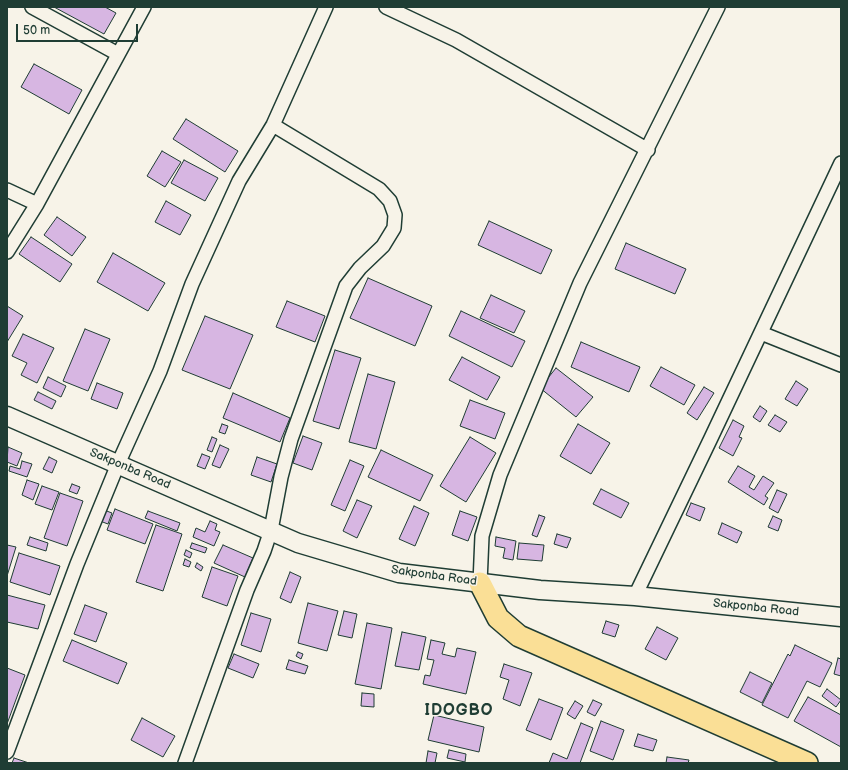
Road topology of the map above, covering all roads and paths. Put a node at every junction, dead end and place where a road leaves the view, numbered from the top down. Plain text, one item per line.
1 (32, 7) edge
2 (144, 7) edge
3 (326, 7) edge
4 (386, 7) edge
5 (718, 7) edge
6 (118, 54) junction
7 (273, 126) junction
8 (648, 150) junction
9 (841, 163) edge
10 (7, 190) edge
11 (37, 204) junction
12 (7, 252) edge
13 (761, 333) junction
14 (841, 365) edge
15 (7, 416) edge
16 (118, 464) junction
17 (271, 530) junction
18 (480, 583) junction
19 (635, 596) junction
20 (841, 617) edge
21 (7, 752) edge
22 (185, 763) edge
23 (807, 763) edge

1 - 6 street
2 - 6 street
3 - 7 street
4 - 8 street
5 - 8 street
6 - 11 street
7 - 16 street
7 - 17 street
8 - 18 street
9 - 13 street
10 - 11 street
11 - 12 street
13 - 14 street
13 - 19 street
15 - 16 main road, Sakponba Road
16 - 17 main road, Sakponba Road
16 - 21 street
17 - 18 main road, Sakponba Road
17 - 22 street
18 - 19 main road, Sakponba Road
18 - 23 highway
19 - 20 main road, Sakponba Road

